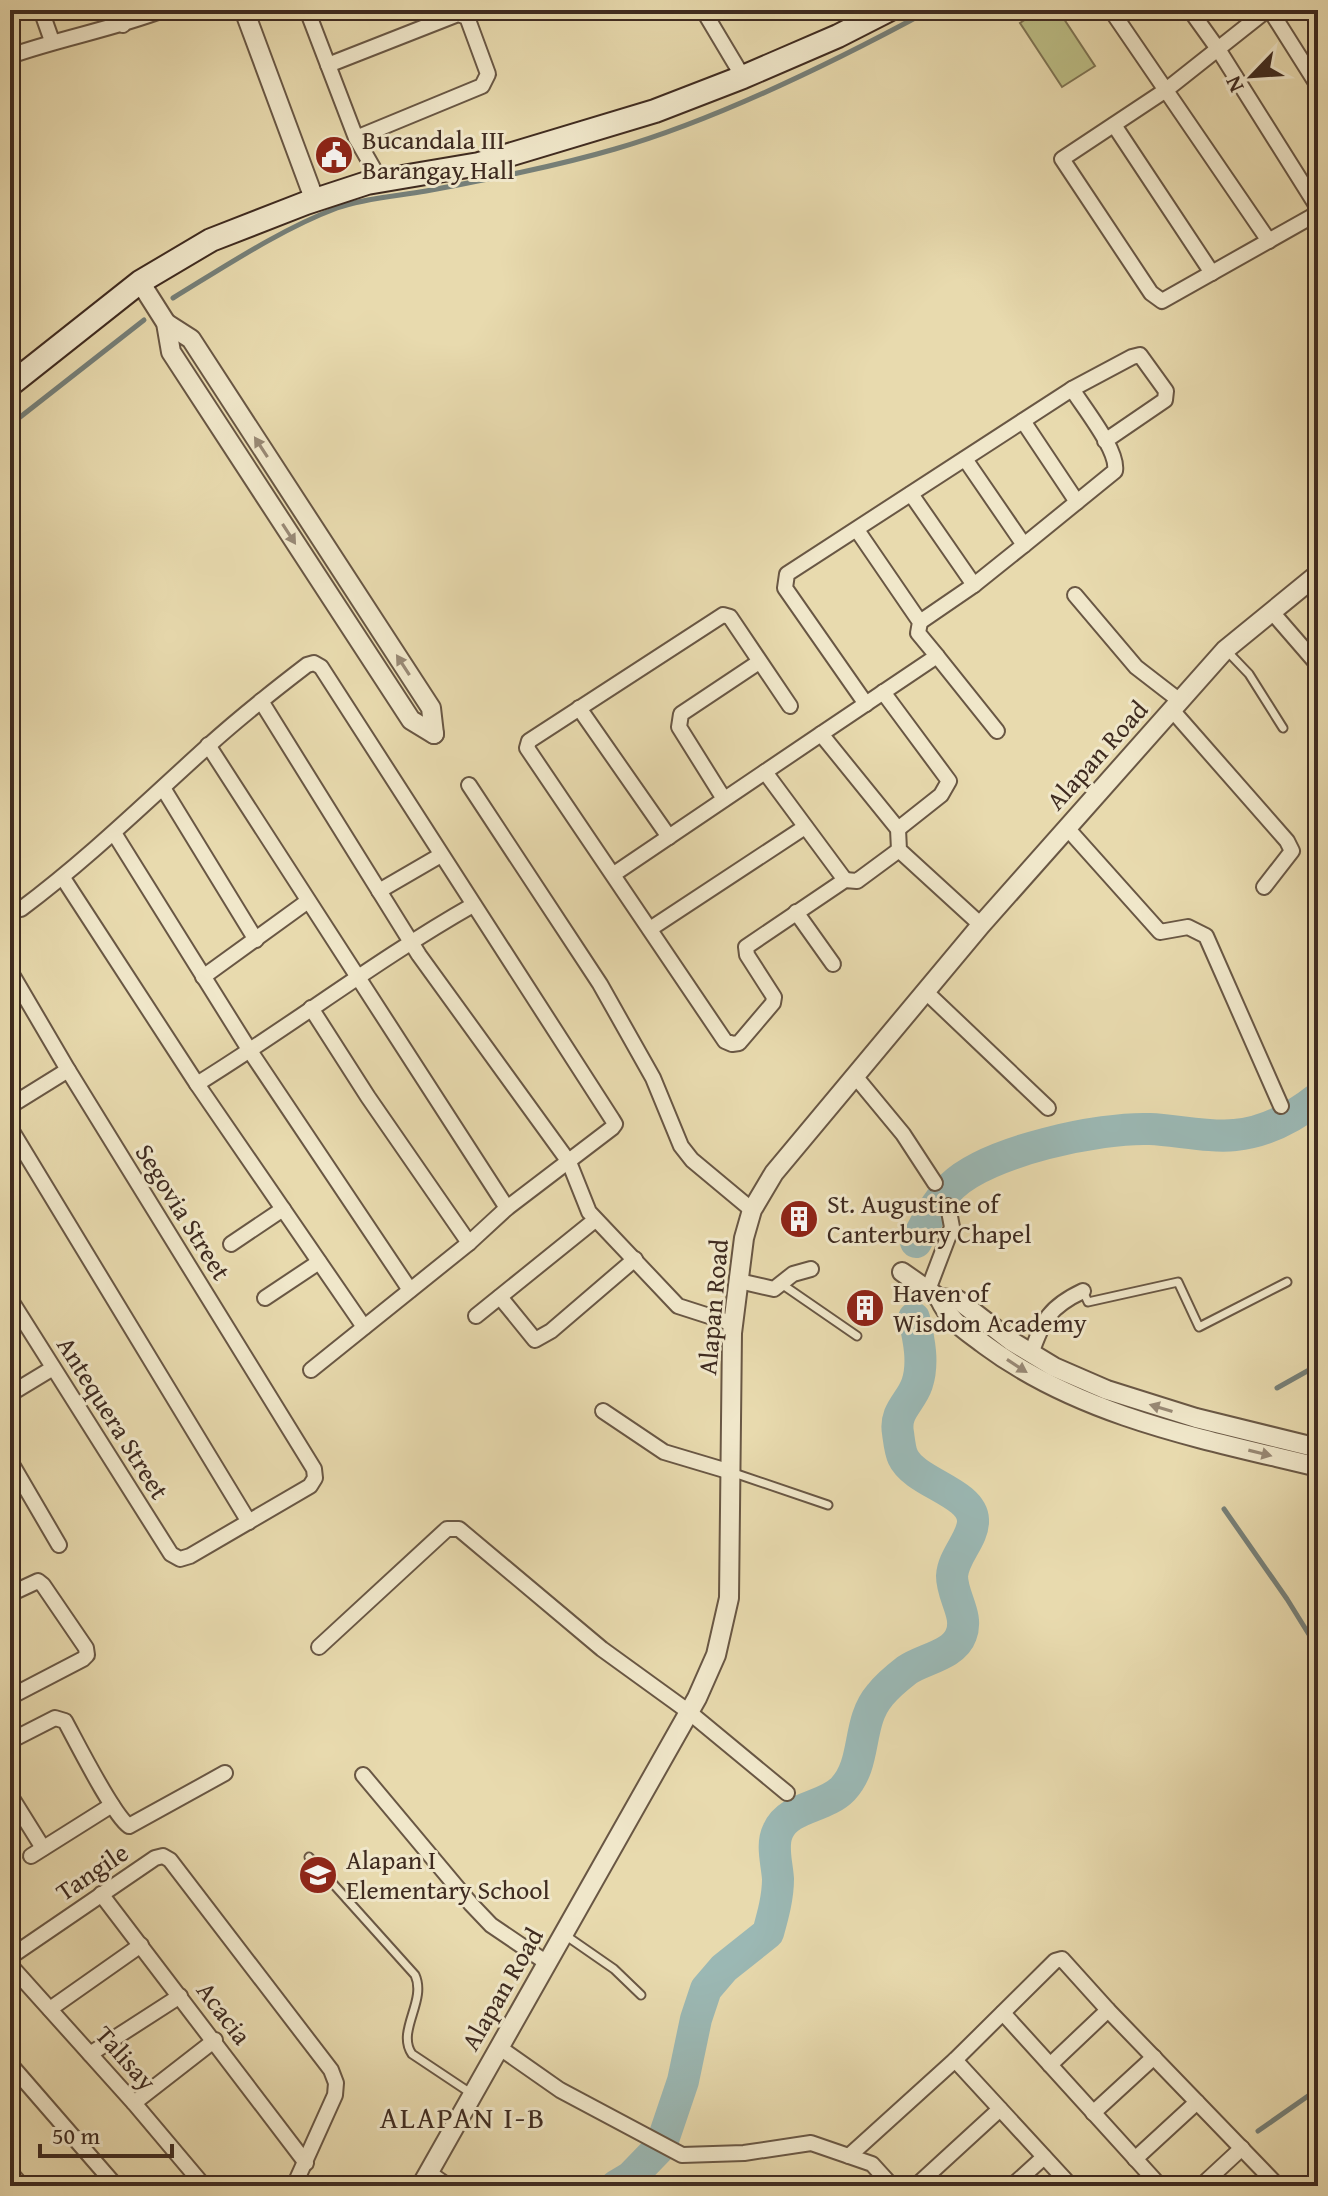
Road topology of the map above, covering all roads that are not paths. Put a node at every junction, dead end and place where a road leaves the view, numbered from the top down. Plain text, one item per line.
1 (41, 10) edge
2 (117, 10) edge
3 (163, 10) edge
4 (244, 10) edge
5 (307, 10) edge
6 (703, 10) edge
7 (889, 10) edge
8 (1111, 10) edge
9 (1190, 10) edge
10 (1268, 10) edge
11 (123, 25) junction
12 (52, 41) junction
13 (1218, 49) junction
14 (10, 56) edge
15 (328, 65) junction
16 (743, 77) junction
17 (1318, 86) edge
18 (1166, 90) junction
19 (1114, 125) junction
20 (356, 138) junction
21 (380, 180) junction
22 (315, 201) junction
23 (1318, 211) edge
24 (1269, 241) junction
25 (1212, 273) junction
26 (140, 282) junction
27 (166, 323) junction
28 (10, 385) edge
29 (1072, 389) junction
30 (1023, 421) junction
31 (1105, 441) junction
32 (965, 459) junction
33 (911, 494) junction
34 (1077, 502) junction
35 (857, 530) junction
36 (1024, 545) junction
37 (1318, 574) edge
38 (974, 585) junction
39 (1075, 595) dead end
40 (1272, 612) junction
41 (920, 622) junction
42 (1225, 650) junction
43 (937, 656) junction
44 (759, 662) junction
45 (1318, 665) edge
46 (883, 692) junction
47 (261, 701) junction
48 (866, 704) junction
49 (1176, 705) junction
50 (790, 706) dead end
51 (579, 708) junction
52 (1283, 728) dead end
53 (997, 731) dead end
54 (821, 734) junction
55 (208, 745) junction
56 (765, 772) junction
57 (469, 785) dead end
58 (163, 788) junction
59 (724, 799) junction
60 (805, 827) junction
61 (1067, 828) junction
62 (898, 829) junction
63 (114, 833) junction
64 (669, 837) junction
65 (899, 850) junction
66 (441, 855) junction
67 (614, 874) junction
68 (63, 878) junction
69 (845, 880) junction
70 (1264, 887) dead end
71 (379, 891) junction
72 (308, 901) junction
73 (473, 905) junction
74 (21, 909) dead end
75 (796, 912) junction
76 (981, 925) junction
77 (650, 929) junction
78 (256, 940) junction
79 (410, 941) junction
80 (833, 964) dead end
81 (10, 971) edge
82 (203, 977) junction
83 (357, 978) junction
84 (925, 991) junction
85 (311, 1008) junction
86 (250, 1051) junction
87 (68, 1070) junction
88 (855, 1076) junction
89 (197, 1084) junction
90 (10, 1106) edge
91 (1281, 1106) dead end
92 (1048, 1108) dead end
93 (10, 1128) edge
94 (569, 1162) junction
95 (935, 1183) dead end
96 (948, 1206) dead end
97 (507, 1208) junction
98 (749, 1208) junction
99 (283, 1209) junction
100 (595, 1220) junction
101 (469, 1243) junction
102 (231, 1244) dead end
103 (635, 1259) junction
104 (319, 1262) junction
105 (811, 1269) dead end
106 (902, 1272) dead end
107 (739, 1281) junction
108 (1287, 1282) dead end
109 (783, 1285) junction
110 (410, 1290) junction
111 (1083, 1291) joint
112 (934, 1294) junction
113 (500, 1297) junction
114 (265, 1298) dead end
115 (10, 1299) edge
116 (476, 1316) dead end
117 (734, 1324) junction
118 (364, 1327) junction
119 (857, 1336) dead end
120 (1031, 1354) junction
121 (53, 1368) junction
122 (311, 1370) dead end
123 (10, 1394) edge
124 (603, 1411) dead end
125 (1318, 1448) edge
126 (10, 1461) edge
127 (1318, 1467) edge
128 (731, 1472) junction
129 (16, 1487) edge
130 (828, 1505) dead end
131 (249, 1522) junction
132 (59, 1545) dead end
133 (10, 1594) edge
134 (319, 1647) dead end
135 (10, 1697) edge
136 (689, 1712) junction
137 (10, 1741) edge
138 (225, 1773) dead end
139 (363, 1775) dead end
140 (787, 1793) dead end
141 (10, 1795) edge
142 (112, 1805) junction
143 (309, 1857) dead end
144 (101, 1894) junction
145 (564, 1934) junction
146 (141, 1945) junction
147 (10, 1957) edge
148 (547, 1963) junction
149 (10, 1965) edge
150 (641, 1995) dead end
151 (180, 1996) junction
152 (50, 2009) junction
153 (1108, 2010) junction
154 (1003, 2013) junction
155 (215, 2040) junction
156 (500, 2048) junction
157 (90, 2054) junction
158 (1154, 2057) junction
159 (955, 2060) junction
160 (10, 2064) edge
161 (1050, 2065) junction
162 (472, 2094) junction
163 (1197, 2102) junction
164 (134, 2103) junction
165 (1000, 2109) junction
166 (1093, 2113) junction
167 (1242, 2148) junction
168 (849, 2156) junction
169 (1044, 2157) junction
170 (1135, 2159) junction
171 (306, 2163) junction
172 (10, 2172) edge
173 (424, 2179) edge
174 (22, 2186) edge
175 (116, 2186) edge
176 (204, 2186) edge
177 (294, 2186) edge
178 (448, 2186) edge
179 (892, 2186) edge
180 (916, 2186) edge
181 (1012, 2186) edge
182 (1071, 2186) edge
183 (1160, 2186) edge
184 (1201, 2186) edge
185 (1278, 2186) edge

1 - 12 street
2 - 11 street
3 - 11 street
4 - 22 street
5 - 15 street
6 - 16 street
7 - 16 main road
8 - 18 street
9 - 13 street
10 - 13 street
10 - 17 street
11 - 12 street
12 - 14 street
13 - 18 street
13 - 23 street
15 - 20 street
15 - 20 street
16 - 21 main road
18 - 19 street
18 - 24 street
19 - 25 street
19 - 25 street
20 - 21 street
21 - 22 main road
22 - 26 main road
23 - 24 street
24 - 25 street
26 - 27 street
26 - 28 main road
27 -> 27 street
29 - 30 street
29 - 31 street
29 - 31 street
30 - 32 street
30 - 34 street
31 - 34 street
32 - 33 street
32 - 36 street
33 - 35 street
33 - 38 street
34 - 36 street
35 - 41 street
35 - 48 street
36 - 38 street
37 - 40 street, Alapan Road
38 - 41 street
39 - 49 street
40 - 42 street, Alapan Road
40 - 45 street
41 - 43 street
42 - 49 street, Alapan Road
42 - 52 lane
43 - 46 street
43 - 53 street
44 - 50 street
44 - 51 street
44 - 59 street
46 - 48 street
46 - 62 street
47 - 55 street
47 - 66 street
47 - 71 street
48 - 54 street
49 - 61 street, Alapan Road
49 - 70 street
51 - 64 street
51 - 67 street
54 - 56 street
54 - 62 street
55 - 58 street
55 - 72 street
56 - 59 street
56 - 60 street
57 - 98 street
58 - 63 street
58 - 78 street
59 - 64 street
60 - 69 street
60 - 77 street
61 - 76 street, Alapan Road
61 - 91 street
62 - 65 street
63 - 68 street
63 - 82 street
64 - 67 street
65 - 69 street
65 - 76 street
66 - 71 street
66 - 73 street
67 - 77 street
68 - 74 street
68 - 89 street
69 - 75 street
71 - 79 street
72 - 78 street
72 - 83 street
73 - 79 street
73 - 94 street
75 - 77 street
75 - 80 street
76 - 84 street, Alapan Road
78 - 82 street
79 - 83 street
79 - 94 street
81 - 87 street, Segovia Street
82 - 86 street
83 - 85 street
83 - 97 street
84 - 88 street, Alapan Road
84 - 92 street
85 - 86 street
85 - 101 street
86 - 89 street
86 - 110 street
87 - 90 street
87 - 131 street, Segovia Street
88 - 95 street
88 - 98 street, Alapan Road
89 - 99 street
93 - 131 street
94 - 97 street
94 - 100 street
96 - 112 street
97 - 101 street
98 - 107 street, Alapan Road
99 - 102 street
99 - 104 street
100 - 103 street
100 - 113 street
101 - 110 street
103 - 113 street
103 - 117 street
104 - 114 street
104 - 118 street
105 - 109 street
106 - 112 street
107 - 109 street
107 - 117 street, Alapan Road
108 - 111 lane
109 - 119 lane
110 - 118 street
111 - 120 street
112 - 120 street
112 -> 127 street
113 - 116 street
115 - 121 street, Antequera Street
117 - 128 street, Alapan Road
118 - 122 street
125 -> 120 street
121 - 123 street
121 - 131 street, Antequera Street
124 - 128 street
126 - 129 street
128 - 130 lane
128 - 136 street, Alapan Road
129 - 132 street
133 - 135 street
134 - 136 street
136 - 140 street
136 - 145 street, Alapan Road
137 - 142 street
138 - 142 street
139 - 148 street
141 - 142 street
143 - 162 lane
144 - 146 street, Acacia
144 - 147 street, Tangile
144 - 171 street, Tangile
145 - 148 street, Alapan Road
145 - 150 lane
146 - 151 street, Acacia
146 - 152 street
148 - 156 street, Alapan Road
149 - 152 street, Talisay
151 - 155 street, Acacia
151 - 157 street
152 - 157 street, Talisay
153 - 154 street
153 - 158 street
153 - 161 street
154 - 159 street
154 - 161 street
155 - 164 street
155 - 171 street, Acacia
156 - 162 street, Alapan Road
156 - 168 street
157 - 164 street, Talisay
158 - 163 street
158 - 166 street
159 - 165 street
159 - 168 street
160 - 175 street
161 - 166 street
162 - 173 street, Alapan Road
163 - 167 street
163 - 170 street
164 - 176 street, Talisay
165 - 169 street
165 - 180 street
166 - 170 street
167 - 184 street
167 - 185 street
168 - 179 street
169 - 181 street
169 - 182 street
170 - 183 street
171 - 177 street
172 - 174 street
173 - 178 street

